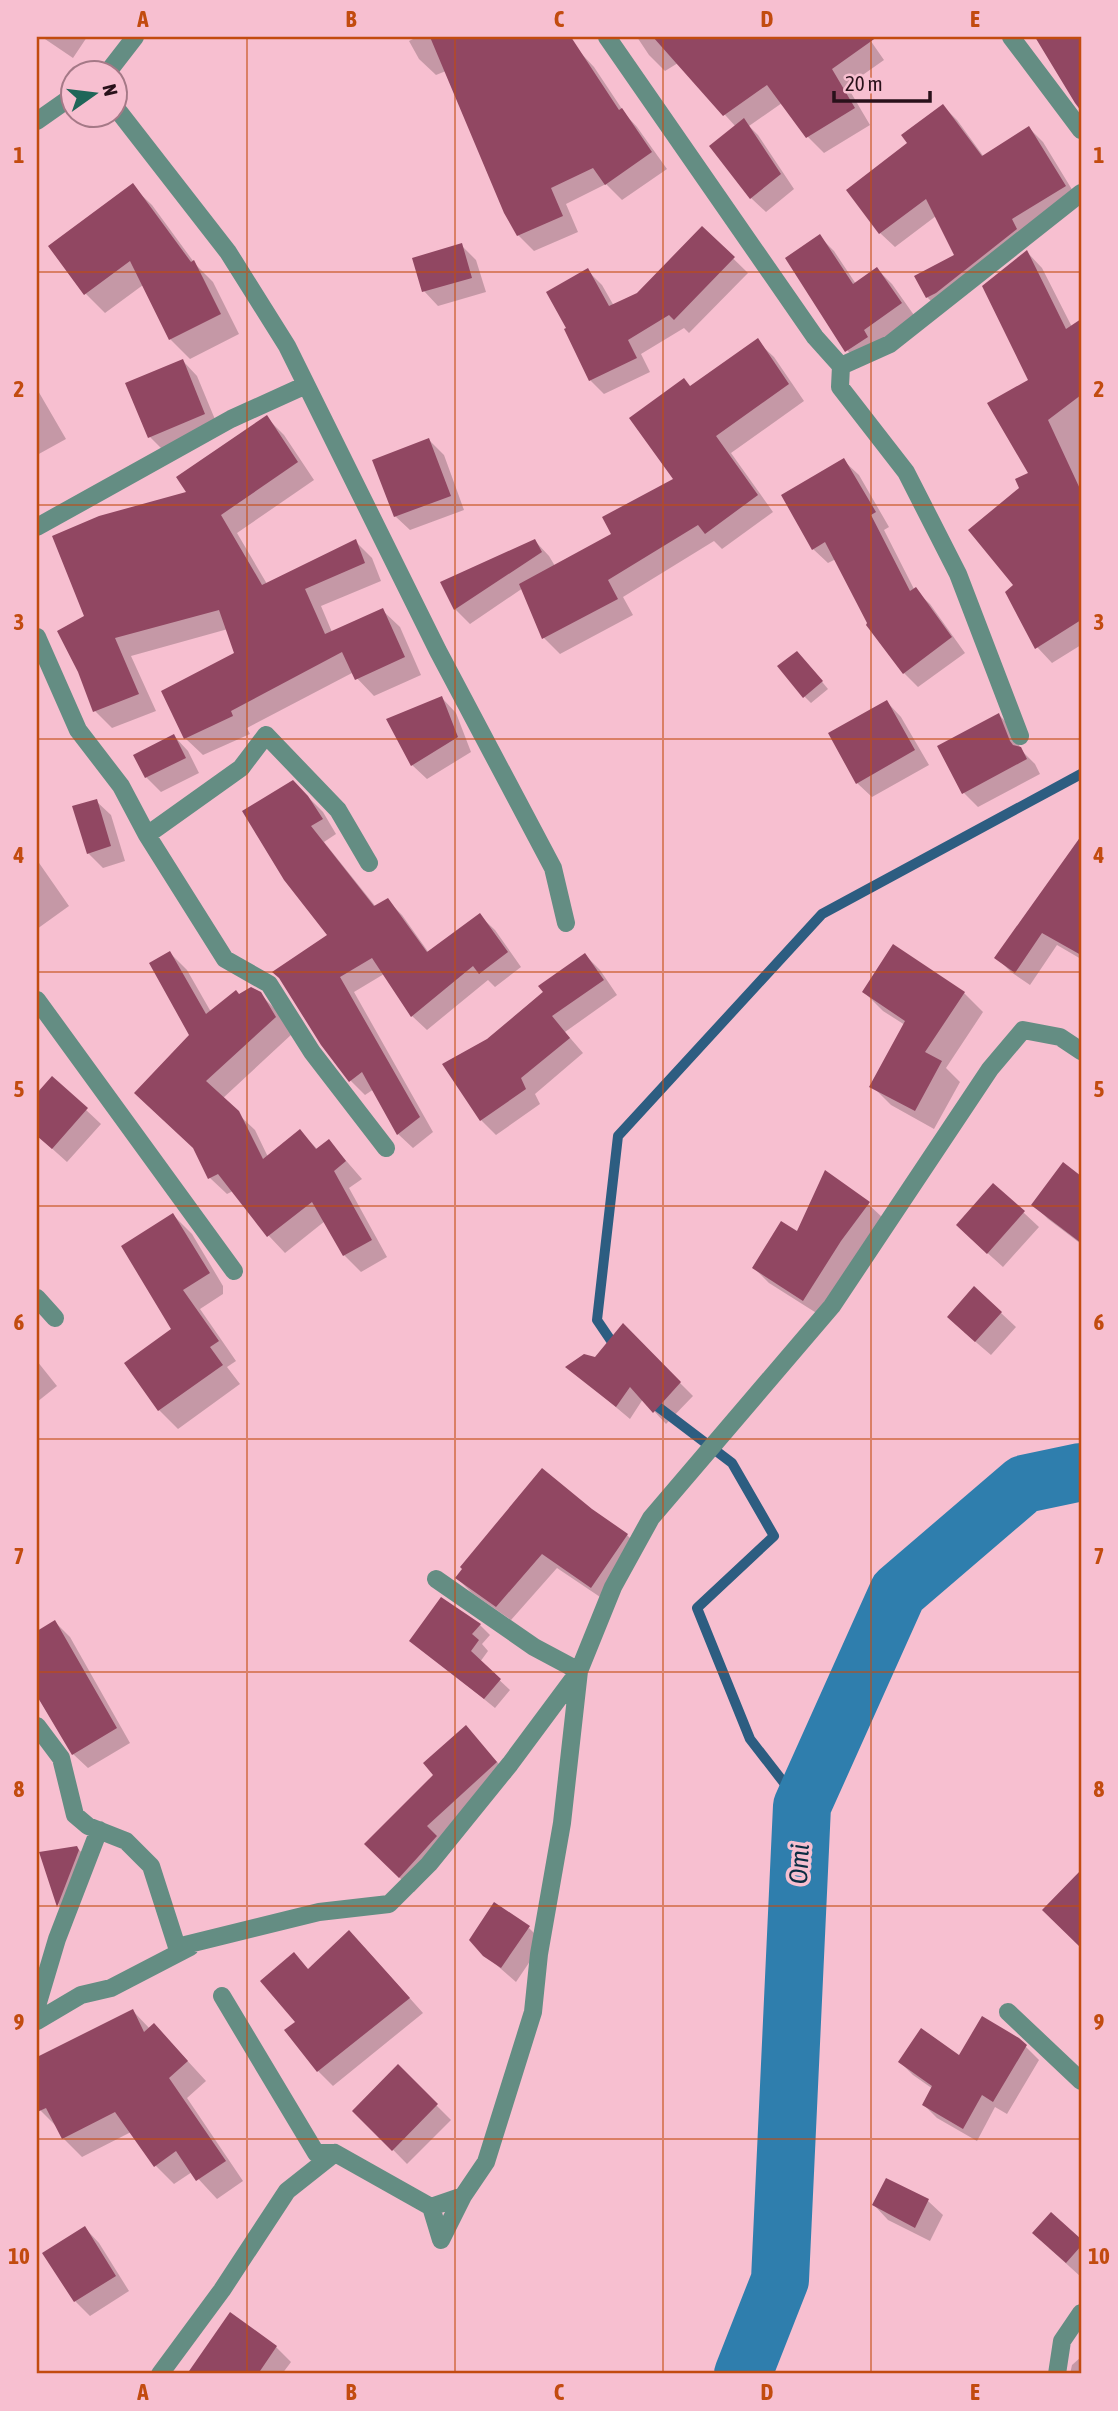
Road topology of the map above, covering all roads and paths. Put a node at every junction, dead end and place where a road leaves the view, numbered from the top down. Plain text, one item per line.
1 (135, 37) edge
2 (607, 37) edge
3 (1011, 37) edge
4 (117, 60) edge
5 (60, 105) edge
6 (37, 121) edge
7 (130, 126) edge
8 (1081, 130) edge
9 (1081, 192) edge
10 (841, 366) junction
11 (306, 385) junction
12 (37, 527) edge
13 (37, 636) edge
14 (1020, 736) dead end
15 (147, 835) junction
16 (369, 863) dead end
17 (566, 923) dead end
18 (37, 1000) edge
19 (1081, 1051) edge
20 (386, 1148) dead end
21 (234, 1271) dead end
22 (37, 1298) edge
23 (55, 1318) dead end
24 (436, 1579) dead end
25 (579, 1671) junction
26 (37, 1726) edge
27 (99, 1830) junction
28 (200, 1942) junction
29 (222, 1996) dead end
30 (37, 2006) edge
31 (1008, 2012) dead end
32 (37, 2021) edge
33 (1081, 2081) edge
34 (335, 2153) junction
35 (463, 2196) junction
36 (430, 2207) junction
37 (1081, 2313) edge
38 (160, 2374) edge
39 (1057, 2374) edge

1 - 4 street
2 - 10 street
3 - 8 street
5 - 6 street
7 - 11 street
9 - 10 street
10 - 14 street
11 - 12 street
11 - 17 street
13 - 15 street
15 - 16 street
15 - 20 street
18 - 21 street
19 - 25 street
22 - 23 street
24 - 25 street
25 - 28 street
25 - 35 street
26 - 27 street
27 - 28 street
27 - 30 street
28 - 32 street
29 - 34 street
31 - 33 street
34 - 36 street
34 - 38 street
35 - 36 street
35 - 36 street
37 - 39 street

